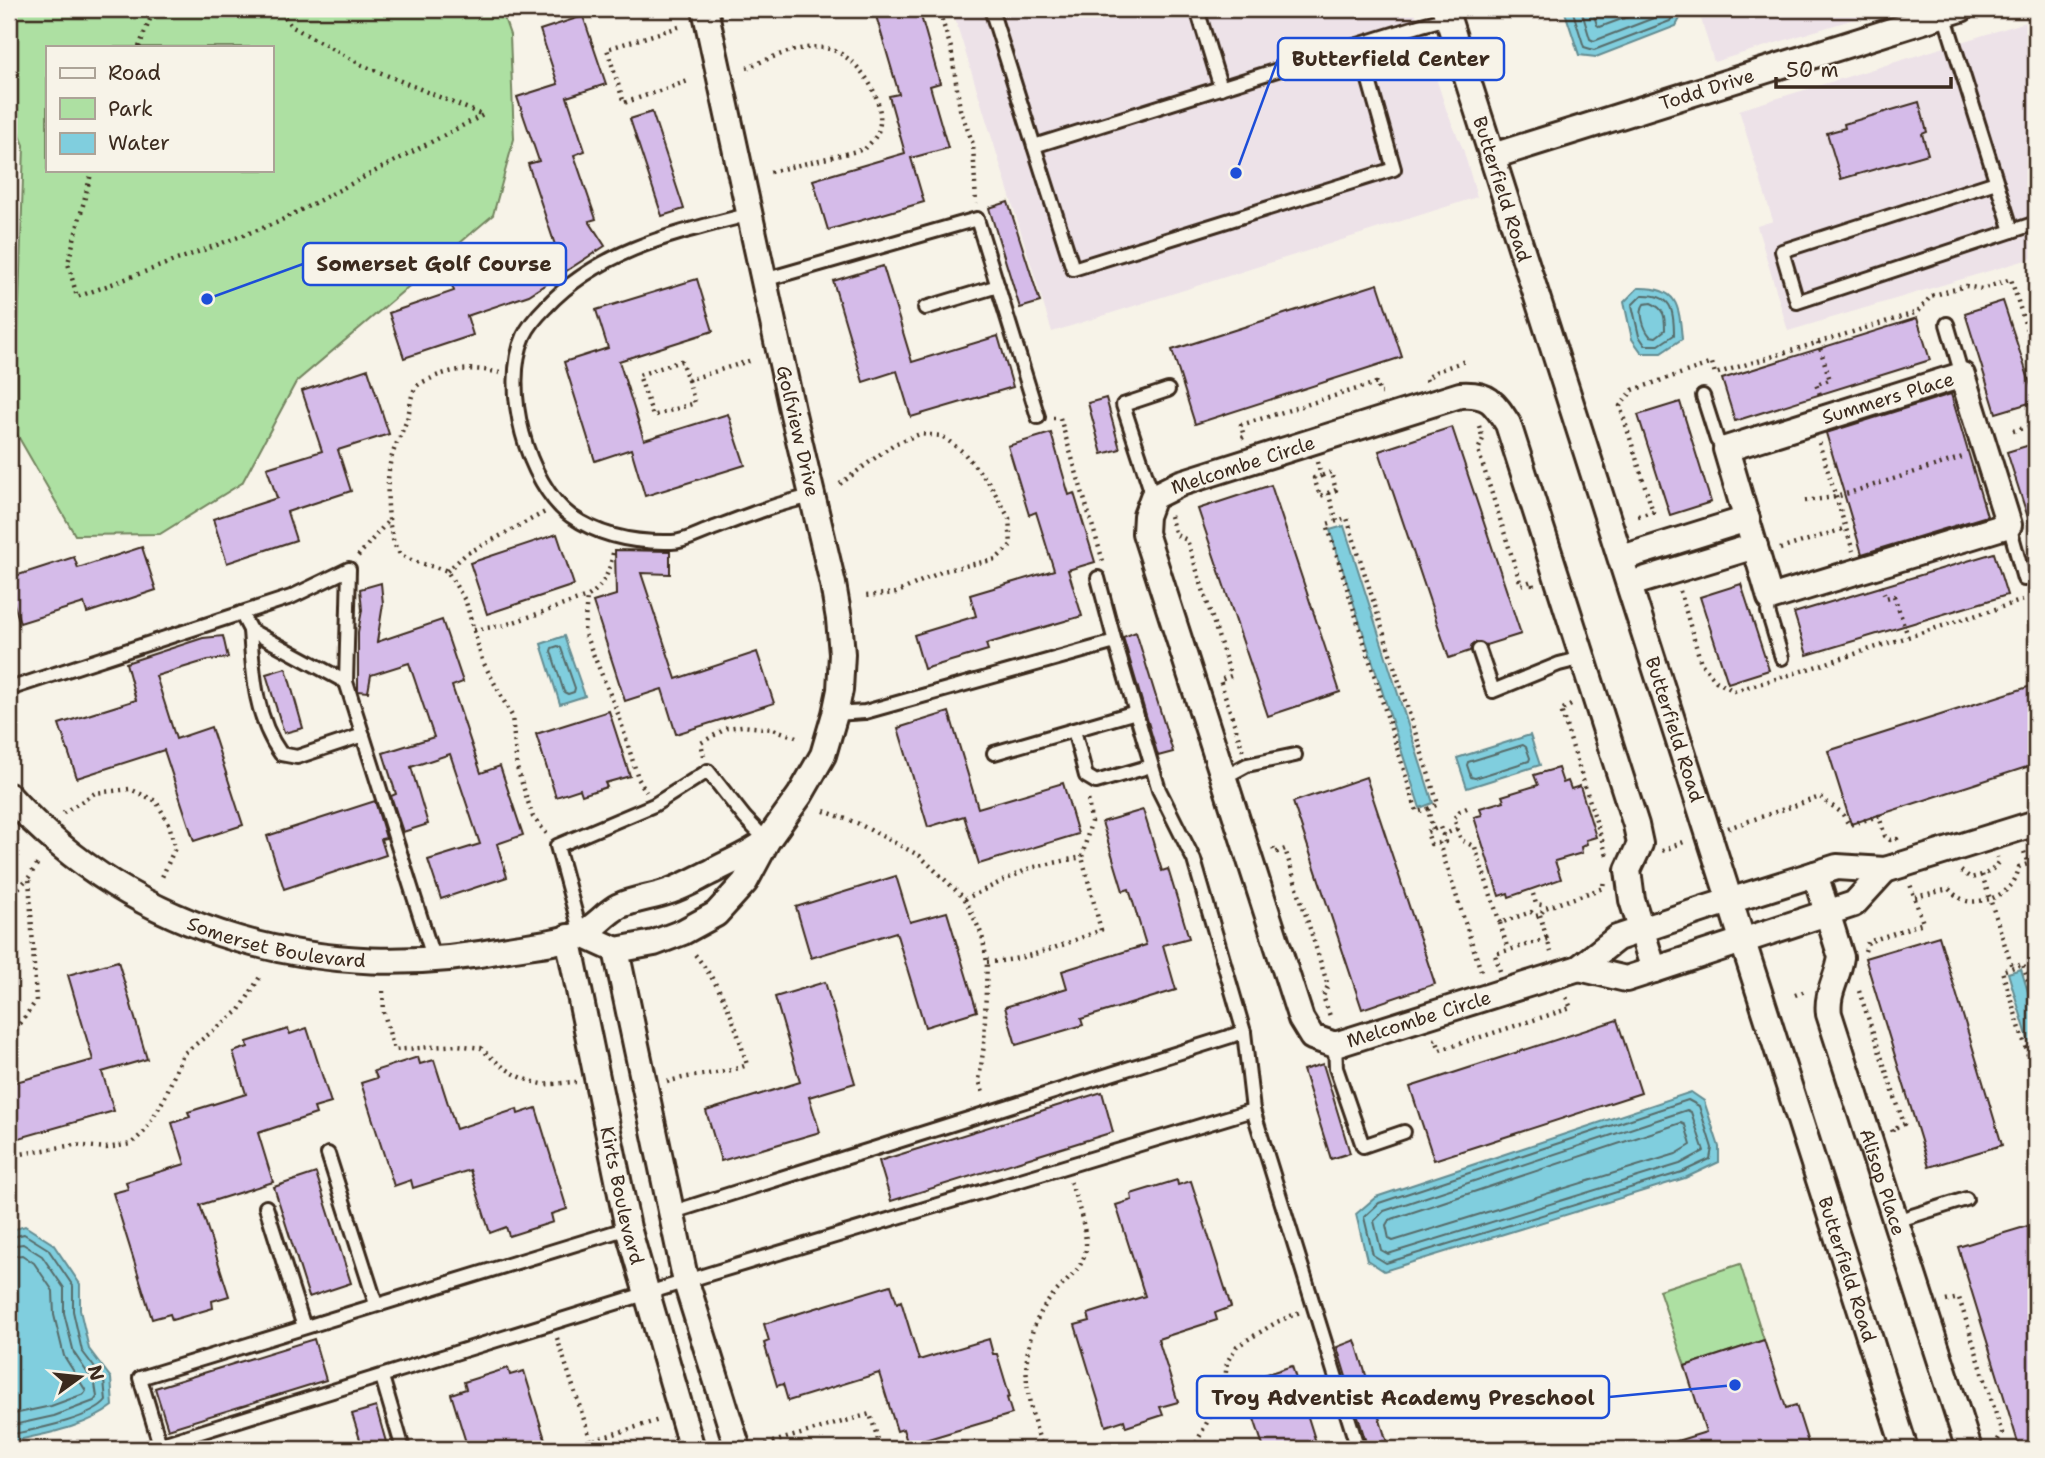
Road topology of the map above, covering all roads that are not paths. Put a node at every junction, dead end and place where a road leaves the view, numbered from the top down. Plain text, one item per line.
1 (705, 9) edge
2 (991, 9) edge
3 (1197, 9) edge
4 (1953, 12) edge
5 (1447, 14) edge
6 (1359, 46) junction
7 (1221, 88) junction
8 (1034, 146) junction
9 (1493, 156) junction
10 (1996, 182) junction
11 (751, 214) junction
12 (2036, 223) edge
13 (2012, 231) junction
14 (764, 281) junction
15 (998, 286) junction
16 (925, 308) dead end
17 (1947, 324) dead end
18 (1962, 375) junction
19 (1168, 390) dead end
20 (1703, 396) dead end
21 (1038, 417) road end
22 (1726, 449) junction
23 (813, 496) junction
24 (1160, 502) junction
25 (1746, 519) junction
26 (2009, 525) junction
27 (1763, 548) junction
28 (1622, 558) junction
29 (1098, 578) road end
30 (2024, 579) dead end
31 (1630, 584) junction
32 (1770, 598) junction
33 (242, 613) junction
34 (250, 630) junction
35 (1115, 642) junction
36 (1479, 650) dead end
37 (1583, 658) junction
38 (1782, 658) dead end
39 (346, 682) junction
40 (9, 689) edge
41 (1136, 712) junction
42 (835, 714) junction
43 (1074, 730) junction
44 (363, 735) junction
45 (995, 753) dead end
46 (1294, 755) dead end
47 (1152, 766) junction
48 (1223, 778) junction
49 (9, 796) edge
50 (2036, 823) edge
51 (767, 841) junction
52 (1900, 870) junction
53 (1815, 874) junction
54 (1730, 901) junction
55 (1828, 914) junction
56 (1641, 929) junction
57 (575, 935) junction
58 (1744, 941) junction
59 (616, 950) junction
60 (434, 960) junction
61 (1654, 970) junction
62 (1571, 977) junction
63 (1244, 1032) junction
64 (1334, 1035) junction
65 (1253, 1110) junction
66 (1404, 1132) dead end
67 (328, 1154) dead end
68 (1966, 1199) dead end
69 (266, 1207) dead end
70 (670, 1213) junction
71 (1896, 1220) junction
72 (628, 1228) junction
73 (686, 1282) junction
74 (646, 1295) junction
75 (376, 1304) junction
76 (304, 1327) junction
77 (382, 1377) junction
78 (160, 1445) junction
79 (748, 1448) edge
80 (146, 1449) edge
81 (404, 1449) edge
82 (692, 1449) edge
83 (1358, 1449) edge
84 (1905, 1449) edge
85 (1969, 1449) edge

1 - 11 street, Golfview Drive
2 - 8 lane
3 - 7 lane
4 - 9 street, Todd Drive
4 - 10 lane
5 - 6 lane
5 - 9 street, Butterfield Road
6 - 7 lane
6 - 8 lane
7 - 8 lane
9 - 28 street, Butterfield Road
10 - 13 lane
10 - 13 lane
11 - 14 street, Golfview Drive
11 - 23 lane
12 - 13 lane
14 - 15 lane
14 - 23 street, Golfview Drive
15 - 16 lane
15 - 21 lane
17 - 18 lane
18 - 22 street, Summers Place
18 - 26 street, Summers Place
19 - 24 lane
20 - 22 lane
22 - 25 street
23 - 42 street, Golfview Drive
24 - 37 street, Melcombe Circle
24 - 48 street, Melcombe Circle
25 - 27 street
25 - 28 street
26 - 30 lane
26 - 32 street
27 - 31 street
27 - 32 street
28 - 31 street, Butterfield Road
29 - 35 lane
31 - 54 street, Butterfield Road
32 - 38 lane
33 - 34 lane
33 - 39 lane
33 - 40 lane
34 - 39 lane
34 - 44 lane
35 - 41 lane
35 - 42 lane
36 - 37 lane
37 - 56 street, Melcombe Circle
39 - 44 lane
41 - 43 lane
41 - 47 lane
42 - 51 street, Golfview Drive
43 - 45 lane
43 - 47 lane
44 - 60 lane
46 - 48 lane
47 - 63 lane
48 - 64 street, Melcombe Circle
49 - 60 street, Somerset Boulevard
50 - 52 street
51 - 57 street, Golfview Drive
51 - 57 lane
51 - 59 street, Golfview Drive
52 - 53 street
52 - 55 street
53 - 54 street
53 - 55 street, Alisop Place
54 - 56 street, Melcombe Circle
54 - 58 street, Butterfield Road
55 - 58 street
55 - 71 street, Alisop Place
56 - 61 street, Melcombe Circle
56 - 62 street, Melcombe Circle
57 - 59 street
57 - 60 street, Somerset Boulevard
57 - 72 street, Kirts Boulevard
58 - 61 street
58 - 84 street, Butterfield Road
59 - 70 street
61 - 62 street
62 - 64 street, Melcombe Circle
63 - 65 lane
63 - 70 lane
64 - 66 lane
65 - 73 lane
65 - 83 lane
67 - 75 lane
68 - 71 lane
69 - 76 lane
70 - 73 street
71 - 85 street, Alisop Place
72 - 74 street, Kirts Boulevard
72 - 75 lane
73 - 74 lane
73 - 79 street
74 - 77 lane
74 - 82 street, Kirts Boulevard
75 - 76 lane
76 - 78 lane
77 - 78 lane
77 - 81 lane
78 - 80 lane

